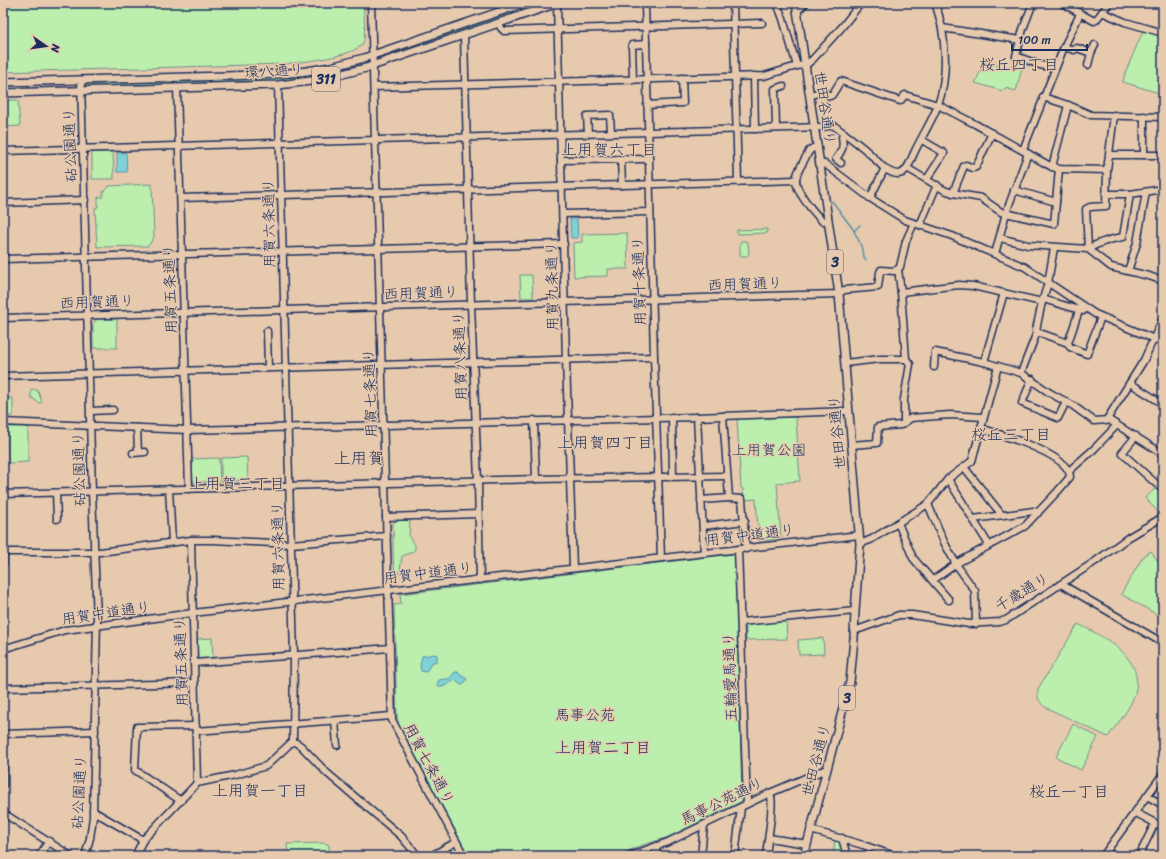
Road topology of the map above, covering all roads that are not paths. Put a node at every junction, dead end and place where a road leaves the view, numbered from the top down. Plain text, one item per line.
1 (371, 3) edge
2 (525, 3) edge
3 (558, 3) edge
4 (645, 3) edge
5 (733, 3) edge
6 (777, 3) edge
7 (796, 3) edge
8 (806, 3) edge
9 (861, 3) edge
10 (935, 3) edge
11 (1033, 3) edge
12 (1062, 3) edge
13 (1109, 3) edge
14 (797, 11) junction
15 (1102, 12) junction
16 (1080, 14) junction
17 (499, 23) junction
18 (762, 23) dead end
19 (734, 24) junction
20 (645, 27) junction
21 (942, 28) junction
22 (558, 29) junction
23 (1163, 33) edge
24 (464, 35) junction
25 (1020, 40) junction
26 (646, 44) junction
27 (1095, 45) dead end
28 (1064, 47) junction
29 (1091, 53) junction
30 (373, 55) junction
31 (806, 64) junction
32 (1088, 65) dead end
33 (373, 66) junction
34 (797, 66) junction
35 (1055, 68) junction
36 (735, 76) junction
37 (754, 76) junction
38 (682, 78) junction
39 (81, 80) junction
40 (633, 80) junction
41 (647, 80) junction
42 (3, 82) edge
43 (559, 82) junction
44 (466, 84) junction
45 (278, 85) junction
46 (783, 86) dead end
47 (374, 87) junction
48 (177, 88) junction
49 (82, 91) junction
50 (3, 93) edge
51 (810, 96) junction
52 (1044, 97) junction
53 (647, 105) junction
54 (938, 105) junction
55 (1068, 105) junction
56 (1114, 115) junction
57 (1144, 116) junction
58 (1163, 117) edge
59 (815, 127) junction
60 (776, 128) junction
61 (755, 129) junction
62 (736, 130) junction
63 (648, 131) junction
64 (611, 132) junction
65 (588, 133) junction
66 (844, 133) junction
67 (992, 133) junction
68 (561, 134) junction
69 (467, 137) junction
70 (375, 139) junction
71 (922, 140) junction
72 (280, 142) junction
73 (179, 145) junction
74 (818, 147) junction
75 (84, 148) junction
76 (1022, 150) junction
77 (3, 151) edge
78 (1030, 154) junction
79 (1110, 155) junction
80 (1144, 155) junction
81 (1163, 155) edge
82 (649, 158) junction
83 (622, 159) junction
84 (561, 160) junction
85 (841, 163) dead end
86 (820, 164) junction
87 (1052, 167) junction
88 (885, 168) junction
89 (907, 168) junction
90 (1059, 169) junction
91 (1107, 170) junction
92 (926, 179) junction
93 (796, 180) junction
94 (738, 182) junction
95 (650, 184) junction
96 (622, 185) junction
97 (937, 185) junction
98 (562, 187) junction
99 (469, 189) junction
100 (1014, 190) junction
101 (1163, 190) edge
102 (377, 192) junction
103 (1146, 192) junction
104 (952, 193) junction
105 (1106, 194) junction
106 (1130, 194) junction
107 (282, 195) junction
108 (181, 198) junction
109 (870, 198) junction
110 (85, 200) junction
111 (1056, 202) junction
112 (3, 203) edge
113 (650, 212) junction
114 (1006, 213) junction
115 (563, 214) junction
116 (828, 220) junction
117 (917, 224) junction
118 (1000, 238) junction
119 (564, 244) junction
120 (469, 247) junction
121 (1054, 248) junction
122 (379, 249) junction
123 (1088, 249) junction
124 (282, 252) junction
125 (995, 254) junction
126 (183, 255) junction
127 (86, 258) junction
128 (3, 260) edge
129 (898, 269) junction
130 (1128, 270) junction
131 (1163, 281) edge
132 (1048, 282) junction
133 (901, 292) junction
134 (1004, 293) junction
135 (839, 294) junction
136 (653, 299) junction
137 (1042, 301) junction
138 (566, 302) junction
139 (471, 305) junction
140 (380, 307) junction
141 (1080, 308) junction
142 (285, 310) junction
143 (184, 313) junction
144 (88, 316) junction
145 (1102, 317) junction
146 (3, 318) edge
147 (1163, 320) edge
148 (267, 331) dead end
149 (1037, 332) junction
150 (1154, 339) junction
151 (1163, 341) edge
152 (1068, 343) junction
153 (654, 357) junction
154 (906, 359) junction
155 (566, 360) junction
156 (984, 362) junction
157 (474, 363) junction
158 (845, 363) junction
159 (382, 366) junction
160 (998, 366) junction
161 (934, 367) dead end
162 (268, 368) junction
163 (287, 368) junction
164 (186, 371) junction
165 (1022, 373) junction
166 (90, 374) junction
167 (3, 376) edge
168 (1032, 379) junction
169 (1130, 383) junction
170 (1066, 402) junction
171 (1163, 404) edge
172 (113, 410) dead end
173 (91, 411) junction
174 (848, 411) junction
175 (723, 416) junction
176 (657, 417) junction
177 (672, 417) junction
178 (697, 417) junction
179 (983, 417) junction
180 (569, 419) junction
181 (534, 420) junction
182 (1106, 421) junction
183 (3, 422) edge
184 (475, 422) junction
185 (904, 422) junction
186 (384, 424) junction
187 (1117, 425) junction
188 (91, 426) junction
189 (288, 427) junction
190 (137, 428) junction
191 (980, 428) junction
192 (188, 430) junction
193 (1136, 436) junction
194 (851, 445) junction
195 (145, 452) dead end
196 (1163, 454) edge
197 (964, 467) junction
198 (1069, 472) junction
199 (658, 476) junction
200 (673, 476) junction
201 (700, 476) junction
202 (727, 476) junction
203 (571, 478) junction
204 (536, 479) junction
205 (948, 479) junction
206 (478, 481) junction
207 (386, 484) junction
208 (290, 486) junction
209 (169, 489) junction
210 (189, 489) junction
211 (1163, 490) edge
212 (92, 492) junction
213 (56, 493) junction
214 (3, 494) edge
215 (729, 498) junction
216 (701, 500) junction
217 (928, 504) junction
218 (1038, 513) junction
219 (478, 514) junction
220 (1002, 515) junction
221 (386, 517) junction
222 (1163, 517) edge
223 (57, 519) dead end
224 (973, 519) junction
225 (745, 521) junction
226 (898, 523) junction
227 (703, 526) junction
228 (3, 535) edge
229 (859, 535) junction
230 (387, 536) junction
231 (191, 540) junction
232 (172, 542) junction
233 (291, 544) junction
234 (860, 544) junction
235 (989, 545) junction
236 (746, 548) junction
237 (738, 549) junction
238 (3, 552) edge
239 (95, 552) junction
240 (704, 553) junction
241 (661, 558) junction
242 (3, 564) edge
243 (956, 564) junction
244 (573, 568) junction
245 (480, 580) junction
246 (932, 580) junction
247 (1061, 584) junction
248 (388, 591) junction
249 (949, 600) dead end
250 (292, 602) junction
251 (855, 611) junction
252 (193, 613) junction
253 (741, 622) junction
254 (976, 624) junction
255 (97, 626) junction
256 (854, 631) junction
257 (1163, 643) edge
258 (390, 648) junction
259 (3, 649) edge
260 (294, 656) junction
261 (194, 663) junction
262 (194, 683) junction
263 (96, 685) junction
264 (3, 688) edge
265 (392, 716) junction
266 (335, 720) junction
267 (294, 723) junction
268 (196, 729) junction
269 (95, 731) junction
270 (3, 734) edge
271 (293, 741) junction
272 (337, 745) dead end
273 (3, 761) edge
274 (827, 770) junction
275 (1163, 774) edge
276 (197, 784) junction
277 (3, 785) edge
278 (770, 793) junction
279 (1147, 796) junction
280 (181, 801) junction
281 (747, 804) junction
282 (1163, 805) edge
283 (741, 807) junction
284 (93, 811) junction
285 (3, 813) edge
286 (1136, 813) junction
287 (1155, 823) junction
288 (704, 825) junction
289 (1163, 827) edge
290 (811, 830) junction
291 (769, 838) junction
292 (842, 838) junction
293 (143, 840) junction
294 (49, 841) junction
295 (456, 842) junction
296 (806, 844) junction
297 (657, 846) junction
298 (1104, 854) edge
299 (39, 856) edge
300 (71, 856) edge
301 (85, 856) edge
302 (135, 856) edge
303 (418, 856) edge
304 (431, 856) edge
305 (464, 856) edge
306 (629, 856) edge
307 (655, 856) edge
308 (701, 856) edge
309 (735, 856) edge
310 (766, 856) edge
311 (804, 856) edge
312 (847, 856) edge
313 (895, 856) edge
314 (1113, 856) edge
315 (1138, 856) edge

1 - 30 street, 用賀七条通り
2 - 30 main road, 環八通り / 311
3 - 17 main road, 環八通り / 311
3 - 22 street, 用賀九条通り
4 - 20 street, 用賀十条通り
5 - 19 street
6 - 34 street
7 - 14 main road, 世田谷通り / 3
8 - 14 street
9 - 31 street
10 - 21 street
11 - 25 street
12 - 16 street
13 - 15 street
14 - 31 main road, 世田谷通り / 3
15 - 16 street
15 - 23 street
16 - 28 street
17 - 22 street
17 - 24 main road, 環八通り / 311
18 - 19 street
19 - 20 street
19 - 36 street
20 - 22 street
20 - 26 street, 用賀十条通り
21 - 25 street
21 - 54 street
22 - 43 street, 用賀九条通り
24 - 33 main road, 環八通り / 311
24 - 44 street, 用賀八条通り
25 - 35 street
26 - 40 street
26 - 41 street, 用賀十条通り
27 - 29 street
28 - 29 street
28 - 35 street
29 - 32 street
30 - 33 street, 用賀七条通り
30 - 39 main road, 環八通り / 311
31 - 34 street
31 - 51 main road, 世田谷通り / 3
33 - 45 main road, 環八通り / 311
33 - 47 street, 用賀七条通り
34 - 37 street
35 - 52 street
36 - 37 street
36 - 38 street
36 - 62 street
37 - 61 street
38 - 41 street
38 - 53 street
39 - 42 main road, 環八通り / 311
39 - 49 street, 砧公園通り
40 - 41 street
40 - 43 street
41 - 53 street, 用賀十条通り
43 - 44 street
43 - 68 street, 用賀九条通り
44 - 47 street
44 - 69 street, 用賀八条通り
45 - 48 main road, 環八通り / 311
45 - 72 street, 用賀六条通り
46 - 60 street
47 - 70 street, 用賀七条通り
48 - 49 main road, 環八通り / 311
48 - 73 street, 用賀五条通り
49 - 50 main road, 環八通り / 311
49 - 75 street, 砧公園通り
51 - 54 street
51 - 59 main road, 世田谷通り / 3
52 - 55 street
52 - 76 street
53 - 63 street, 用賀十条通り
54 - 67 street
54 - 71 street
55 - 56 street
55 - 87 street
56 - 57 street
56 - 79 street
57 - 58 street
57 - 80 street
59 - 60 street
59 - 66 street
59 - 74 main road, 世田谷通り / 3
60 - 61 street
61 - 62 street
62 - 63 street
62 - 94 street
63 - 64 street
63 - 82 street, 用賀十条通り
64 - 65 street
64 - 65 street
65 - 68 street
66 - 85 street
66 - 88 street
67 - 76 street
67 - 104 street
68 - 69 street
68 - 84 street, 用賀九条通り
69 - 70 street
69 - 99 street, 用賀八条通り
70 - 72 street
70 - 102 street, 用賀七条通り
71 - 89 street
71 - 92 street
72 - 73 street
72 - 107 street, 用賀六条通り
73 - 75 street
73 - 108 street, 用賀五条通り
74 - 86 main road, 世田谷通り / 3
74 - 93 street
75 - 77 street
75 - 110 street, 砧公園通り
76 - 78 street
78 - 87 street
78 - 100 street
79 - 80 street
79 - 91 street
80 - 81 street
82 - 83 street
82 - 95 street, 用賀十条通り
83 - 84 street
83 - 96 street
84 - 98 street, 用賀九条通り
86 - 109 street
86 - 116 main road, 世田谷通り / 3
87 - 90 street
88 - 89 street
88 - 109 street
89 - 92 street
90 - 91 street
90 - 111 street
91 - 105 street
92 - 97 street
93 - 94 street
93 - 116 street
94 - 95 street
95 - 96 street
95 - 113 street, 用賀十条通り
96 - 98 street
97 - 104 street
97 - 117 street
98 - 99 street
98 - 115 street, 用賀九条通り
99 - 102 street
99 - 120 street, 用賀八条通り
100 - 111 street
100 - 114 street
101 - 103 street
102 - 107 street
102 - 122 street, 用賀七条通り
103 - 106 street
103 - 130 street
104 - 114 street
105 - 106 street
105 - 123 street
106 - 123 street
107 - 108 street
107 - 124 street, 用賀六条通り
108 - 126 street, 用賀五条通り
109 - 117 street
110 - 112 street
110 - 127 street, 砧公園通り
111 - 114 street
113 - 115 street
113 - 136 street, 用賀十条通り
114 - 118 street
115 - 119 street, 用賀九条通り
116 - 135 main road, 世田谷通り / 3
117 - 125 street
117 - 129 street
118 - 121 street
118 - 125 street
119 - 120 street
119 - 138 street, 用賀九条通り
120 - 122 street
120 - 139 street, 用賀八条通り
121 - 123 street
121 - 132 street
122 - 124 street
122 - 140 street, 用賀七条通り
123 - 130 street
124 - 126 street
124 - 142 street, 用賀六条通り
125 - 132 street
126 - 127 street
126 - 143 street, 用賀五条通り
127 - 128 street
127 - 144 street, 砧公園通り
129 - 133 street
129 - 135 street, 西用賀通り
130 - 131 street
132 - 137 street
132 - 141 street
133 - 134 street
133 - 154 street
134 - 137 street
134 - 156 street
135 - 136 street, 西用賀通り
135 - 158 main road, 世田谷通り / 3
136 - 138 street, 西用賀通り
136 - 153 street, 用賀十条通り
137 - 141 street
137 - 149 street
138 - 139 street, 西用賀通り
138 - 155 street, 用賀九条通り
139 - 140 street, 西用賀通り
139 - 157 street, 用賀八条通り
140 - 142 street, 西用賀通り
140 - 159 street, 用賀七条通り
141 - 145 street
141 - 152 street
142 - 143 street, 西用賀通り
142 - 163 street, 用賀六条通り
143 - 144 street, 西用賀通り
143 - 164 street, 用賀五条通り
144 - 146 street, 西用賀通り
144 - 166 street, 砧公園通り
145 - 150 street
145 - 152 street
147 - 150 street
148 - 162 street
149 - 152 street
149 - 165 street
150 - 151 street
150 - 169 street
153 - 155 street
153 - 176 street, 用賀十条通り
154 - 158 street
154 - 185 street
155 - 157 street
155 - 180 street, 用賀九条通り
156 - 160 street
156 - 161 street
157 - 159 street
157 - 184 street, 用賀八条通り
158 - 174 main road, 世田谷通り / 3
159 - 163 street
159 - 186 street, 用賀七条通り
160 - 165 street
160 - 179 street
162 - 163 street
162 - 164 street
163 - 189 street, 用賀六条通り
164 - 166 street
164 - 192 street, 用賀五条通り
165 - 168 street
166 - 167 street
166 - 173 street, 砧公園通り
168 - 170 street
168 - 170 street
169 - 171 street
169 - 182 street
170 - 182 street
172 - 173 street
173 - 188 street, 砧公園通り
174 - 175 street
174 - 194 main road, 世田谷通り / 3
175 - 178 street
175 - 202 street
176 - 177 street
176 - 180 street
176 - 199 street, 用賀十条通り
177 - 178 street
177 - 200 street
178 - 201 street
179 - 185 street
179 - 191 street
180 - 181 street
180 - 203 street, 用賀九条通り
181 - 184 street
181 - 204 street
182 - 187 street
183 - 188 street
184 - 186 street
184 - 206 street, 用賀八条通り
185 - 194 street
186 - 189 street
186 - 207 street, 用賀七条通り
187 - 193 street
187 - 198 street
188 - 190 street
188 - 212 street, 砧公園通り
189 - 192 street
189 - 208 street, 用賀六条通り
190 - 192 street
190 - 195 street
191 - 197 street
191 - 198 street
192 - 210 street, 用賀五条通り
193 - 196 street
193 - 211 street
194 - 229 main road, 世田谷通り / 3
197 - 205 street
197 - 220 street
198 - 218 street
199 - 200 street
199 - 203 street
199 - 241 street, 用賀十条通り
200 - 201 street
201 - 202 street
201 - 216 street
202 - 215 street
203 - 204 street
203 - 244 street, 用賀九条通り
204 - 206 street
205 - 217 street
205 - 224 street
206 - 207 street
206 - 219 street, 用賀八条通り
207 - 208 street
207 - 221 street, 用賀七条通り
208 - 210 street
208 - 233 street, 用賀六条通り
209 - 210 street
209 - 212 street
209 - 232 street
212 - 213 street
212 - 239 street, 砧公園通り
213 - 214 street
213 - 223 street
215 - 216 street
215 - 225 street
216 - 227 street
217 - 226 street
217 - 243 street
218 - 220 street
218 - 235 street
219 - 221 street
219 - 245 street, 用賀八条通り
220 - 224 street
221 - 230 street, 用賀七条通り
222 - 247 street, 千歳通り
224 - 235 street
225 - 227 street
225 - 236 street
226 - 234 street
226 - 246 street
227 - 240 street
228 - 238 street
229 - 234 main road, 世田谷通り / 3
229 - 236 street, 用賀中道通り
230 - 233 street
230 - 248 street, 用賀七条通り
231 - 232 street
231 - 233 street
231 - 252 street, 用賀五条通り
232 - 239 street
233 - 250 street, 用賀六条通り
234 - 251 main road, 世田谷通り / 3
235 - 243 street
236 - 237 street, 用賀中道通り
237 - 240 street, 用賀中道通り
237 - 253 street, 五輪愛馬通り
238 - 239 street
238 - 242 street
239 - 255 street, 砧公園通り
240 - 241 street, 用賀中道通り
241 - 244 street, 用賀中道通り
243 - 246 street
243 - 254 street
244 - 245 street, 用賀中道通り
245 - 248 street, 用賀中道通り
246 - 249 street
247 - 254 street, 千歳通り
247 - 257 street
248 - 250 street, 用賀中道通り
248 - 258 street, 用賀七条通り
250 - 252 street, 用賀中道通り
250 - 260 street, 用賀六条通り
251 - 253 street
251 - 256 main road, 世田谷通り / 3
252 - 255 street, 用賀中道通り
252 - 261 street, 用賀五条通り
253 - 281 street, 五輪愛馬通り
254 - 256 street, 千歳通り
255 - 259 street, 用賀中道通り
255 - 263 street, 砧公園通り
256 - 274 main road, 世田谷通り / 3
258 - 260 street
258 - 265 street, 用賀七条通り
260 - 261 street
260 - 267 street, 用賀六条通り
261 - 262 street, 用賀五条通り
262 - 263 street
262 - 268 street, 用賀五条通り
263 - 264 street
263 - 269 street, 砧公園通り
265 - 266 street
265 - 295 street, 用賀七条通り
266 - 267 street
266 - 272 street
267 - 268 street
267 - 271 street, 用賀六条通り
268 - 276 street, 用賀五条通り
268 - 280 street
269 - 270 street
269 - 284 street, 砧公園通り
271 - 276 street
271 - 303 street
273 - 277 street
274 - 278 street, 馬事公苑通り
274 - 290 main road, 世田谷通り / 3
275 - 279 street
276 - 280 street
278 - 281 street, 馬事公苑通り
278 - 291 street
279 - 282 street
279 - 286 street
280 - 293 street
281 - 283 street, 馬事公苑通り
283 - 288 street, 馬事公苑通り
283 - 309 street
284 - 293 street
284 - 301 street, 砧公園通り
285 - 294 street
286 - 287 street
286 - 298 street
287 - 289 street
287 - 315 street
288 - 297 street, 馬事公苑通り
288 - 308 street
290 - 292 street
290 - 296 main road, 世田谷通り / 3
291 - 296 street
291 - 310 street
292 - 312 street
292 - 313 street
293 - 302 street
294 - 299 street
294 - 300 street
295 - 304 street
295 - 305 street, 用賀七条通り
296 - 311 main road, 世田谷通り / 3
297 - 306 street, 馬事公苑通り
297 - 307 street
298 - 314 street

